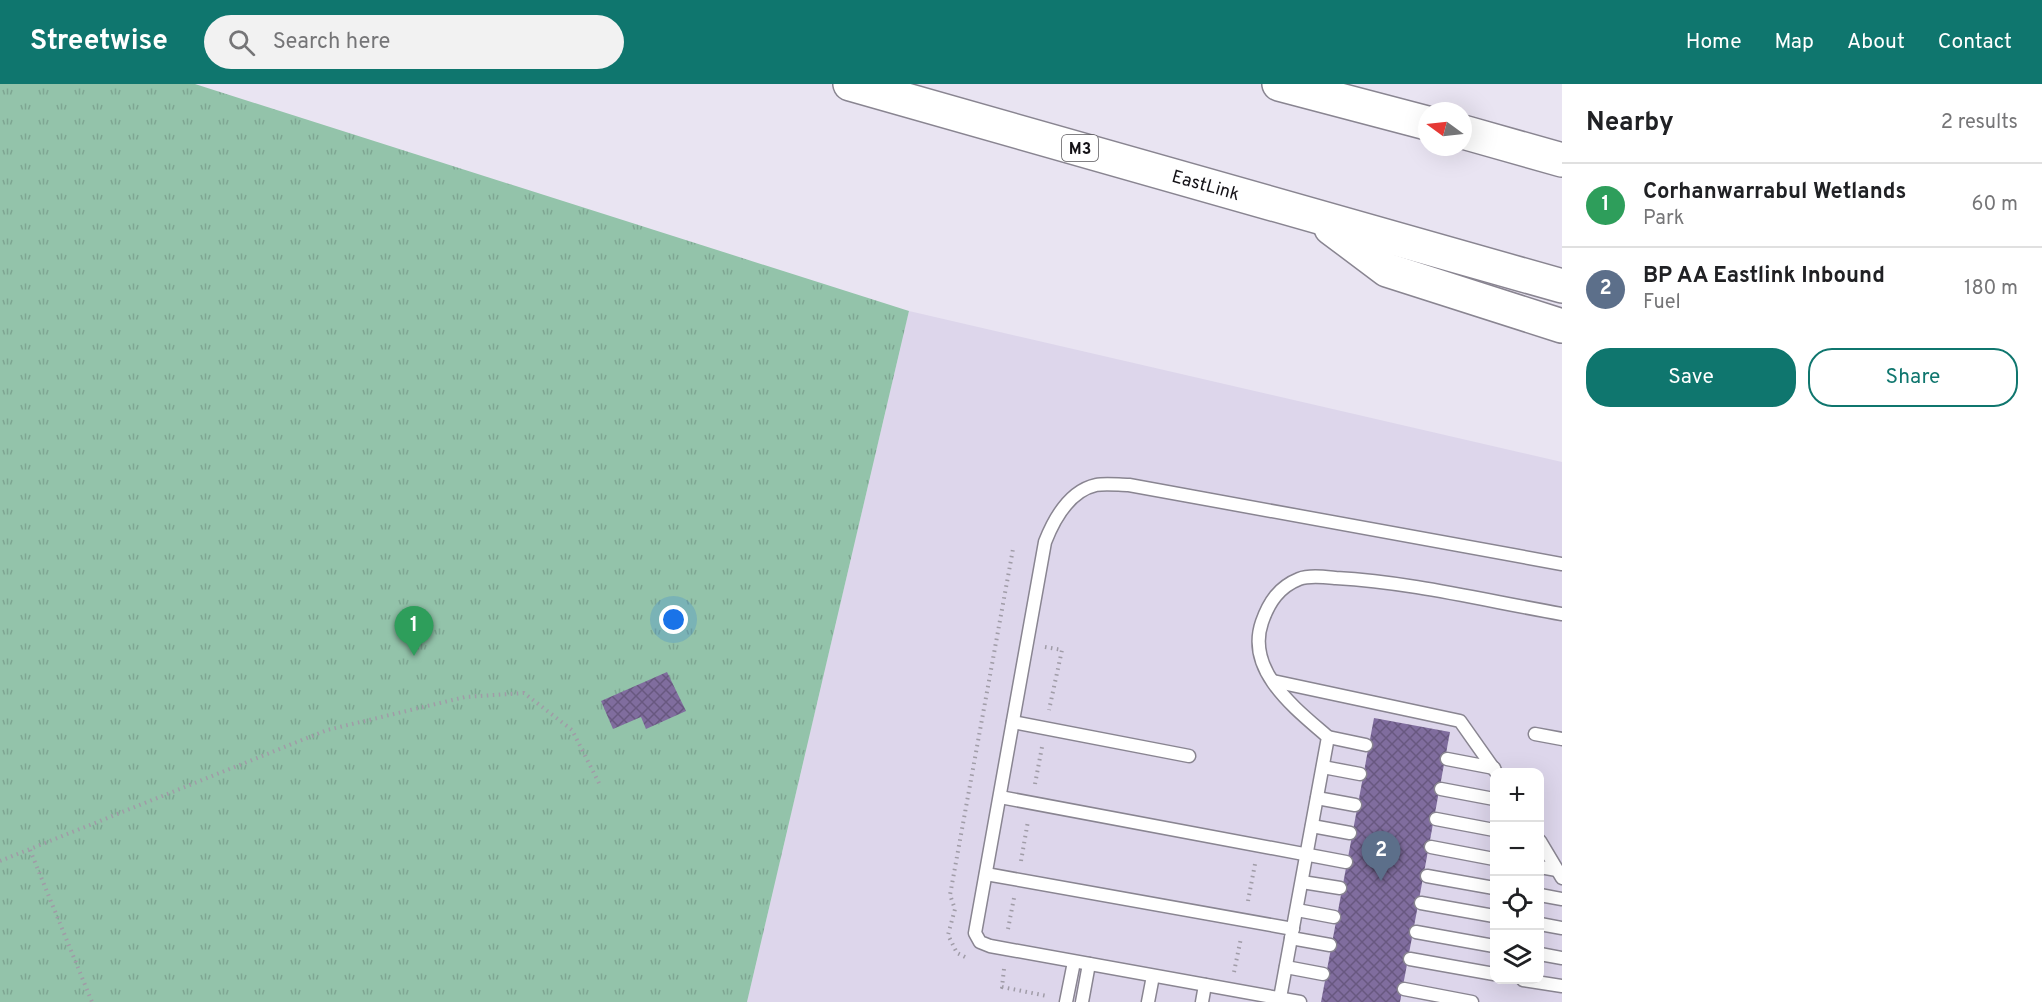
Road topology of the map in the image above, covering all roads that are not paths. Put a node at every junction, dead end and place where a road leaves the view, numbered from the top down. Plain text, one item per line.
1 (850, 84) edge
2 (1279, 84) edge
3 (1418, 121) edge
4 (1472, 134) edge
5 (1497, 141) junction
6 (1562, 146) edge
7 (1562, 160) edge
8 (1311, 213) junction
9 (1562, 286) edge
10 (1562, 326) edge
11 (1562, 564) edge
12 (1562, 614) edge
13 (1273, 681) junction
14 (1012, 722) junction
15 (1535, 734) dead end
16 (1328, 737) junction
17 (1562, 739) edge
18 (1366, 745) dead end
19 (1189, 756) dead end
20 (1447, 759) dead end
21 (1323, 767) junction
22 (1494, 768) edge
23 (1490, 769) edge
24 (1360, 774) dead end
25 (1441, 789) dead end
26 (1000, 797) junction
27 (1317, 798) junction
28 (1490, 798) edge
29 (1355, 805) dead end
30 (1436, 819) dead end
31 (1312, 826) junction
32 (1490, 829) edge
33 (1350, 833) dead end
34 (1431, 848) dead end
35 (1544, 849) edge
36 (1307, 855) junction
37 (1490, 858) edge
38 (1346, 862) dead end
39 (1544, 869) edge
40 (986, 874) junction
41 (1560, 874) edge
42 (1427, 876) dead end
43 (1302, 882) junction
44 (1490, 887) edge
45 (1340, 888) dead end
46 (1544, 896) edge
47 (1562, 899) edge
48 (1421, 903) dead end
49 (1297, 910) junction
50 (1490, 915) edge
51 (1334, 917) dead end
52 (1544, 925) edge
53 (1562, 928) edge
54 (1416, 932) dead end
55 (1292, 934) junction
56 (1330, 945) dead end
57 (1490, 945) edge
58 (1544, 955) edge
59 (1562, 958) edge
60 (1410, 959) dead end
61 (1074, 962) junction
62 (1089, 964) junction
63 (1286, 967) junction
64 (1490, 973) edge
65 (1323, 974) dead end
66 (1153, 976) junction
67 (1544, 983) edge
68 (1205, 985) junction
69 (1562, 986) edge
70 (1404, 989) dead end
71 (1280, 998) junction
72 (1066, 1002) edge
73 (1082, 1002) edge
74 (1148, 1002) edge
75 (1202, 1002) edge
76 (1300, 1002) edge
77 (1473, 1002) edge

1 - 8 highway, EastLink / M3
2 - 3 highway
4 - 5 highway
5 - 6 highway
5 - 7 highway
8 - 9 highway, EastLink / M3
8 - 10 highway
11 - 14 lane
12 - 13 lane
13 - 16 lane
13 - 22 lane
14 - 19 lane
14 - 26 lane
15 - 17 lane
16 - 18 lane
16 - 21 lane
20 - 23 lane
21 - 24 lane
21 - 27 lane
25 - 28 lane
26 - 36 lane
26 - 40 lane
27 - 29 lane
27 - 31 lane
30 - 32 lane
31 - 33 lane
31 - 36 lane
34 - 37 lane
35 - 41 lane
36 - 38 lane
36 - 43 lane
39 - 41 lane
40 - 55 lane
40 - 61 lane
42 - 44 lane
43 - 45 lane
43 - 49 lane
46 - 47 lane
48 - 50 lane
49 - 51 lane
49 - 55 lane
52 - 53 lane
54 - 57 lane
55 - 56 lane
55 - 63 lane
58 - 59 lane
60 - 64 lane
61 - 62 lane
61 - 72 lane
62 - 66 lane
62 - 73 lane
63 - 65 lane
63 - 71 lane
66 - 68 lane
66 - 74 lane
67 - 69 lane
68 - 71 lane
68 - 75 lane
70 - 77 lane
71 - 76 lane

